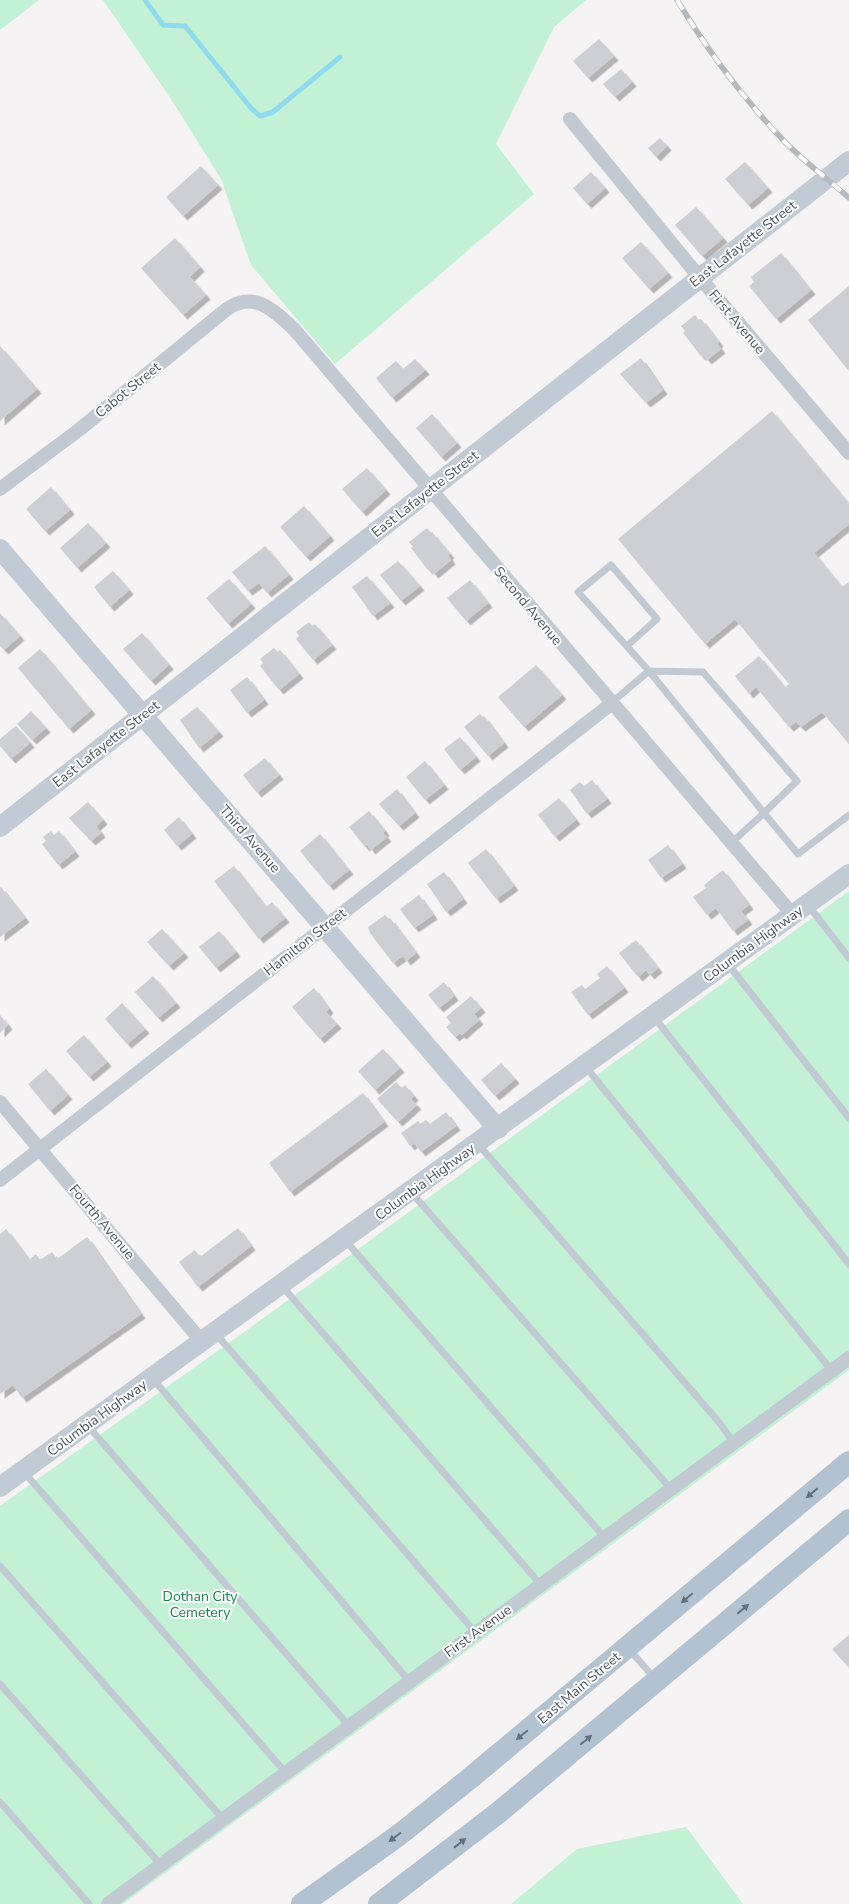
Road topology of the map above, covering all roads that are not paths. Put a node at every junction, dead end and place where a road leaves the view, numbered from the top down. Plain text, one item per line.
1 (570, 119) dead end
2 (844, 168) edge
3 (700, 278) junction
4 (259, 302) joint
5 (849, 453) edge
6 (0, 489) edge
7 (429, 490) junction
8 (0, 549) edge
9 (627, 646) junction
10 (649, 671) junction
11 (611, 704) junction
12 (143, 715) junction
13 (764, 813) junction
14 (849, 815) edge
15 (0, 827) edge
16 (731, 843) junction
17 (849, 874) edge
18 (800, 910) junction
19 (325, 926) junction
20 (849, 958) edge
21 (727, 962) junction
22 (653, 1016) junction
23 (584, 1066) junction
24 (0, 1102) edge
25 (849, 1118) edge
26 (498, 1129) junction
27 (478, 1144) junction
28 (41, 1149) junction
29 (0, 1180) edge
30 (411, 1192) junction
31 (345, 1240) junction
32 (849, 1264) edge
33 (282, 1286) junction
34 (209, 1338) junction
35 (849, 1358) edge
36 (832, 1371) junction
37 (152, 1378) junction
38 (87, 1425) junction
39 (734, 1443) junction
40 (849, 1462) edge
41 (23, 1471) junction
42 (0, 1487) edge
43 (671, 1489) junction
44 (849, 1520) edge
45 (605, 1538) junction
46 (0, 1566) edge
47 (541, 1584) junction
48 (476, 1632) junction
49 (628, 1648) junction
50 (657, 1681) junction
51 (410, 1682) junction
52 (0, 1684) edge
53 (349, 1726) junction
54 (286, 1773) junction
55 (0, 1802) edge
56 (222, 1820) junction
57 (160, 1865) junction
58 (89, 1904) edge
59 (108, 1904) edge
60 (302, 1904) edge
61 (379, 1904) edge

1 - 3 street, First Avenue
2 - 3 street, East Lafayette Street
3 - 5 street, First Avenue
3 - 7 street, East Lafayette Street
4 - 6 street, Cabot Street
4 - 7 street, Second Avenue
7 - 11 street, Second Avenue
7 - 12 street, East Lafayette Street
8 - 12 street, Third Avenue
9 - 9 lane
9 - 10 lane
10 - 11 lane
10 - 13 lane
10 - 13 lane
11 - 16 street, Second Avenue
11 - 19 street, Hamilton Street
12 - 15 street, East Lafayette Street
12 - 19 street, Third Avenue
13 - 14 lane
13 - 16 lane
16 - 18 street, Second Avenue
17 - 18 street, Columbia Highway
18 - 20 lane
18 - 21 street, Columbia Highway
19 - 26 street, Third Avenue
19 - 28 street, Hamilton Street
21 - 22 street, Columbia Highway
21 - 25 lane
22 - 23 street, Columbia Highway
22 - 32 lane
23 - 26 street, Columbia Highway
23 - 36 lane
24 - 28 street, Fourth Avenue
26 - 27 street, Columbia Highway
27 - 30 street, Columbia Highway
27 - 39 lane
28 - 29 street, Hamilton Street
28 - 34 street, Fourth Avenue
30 - 31 street, Columbia Highway
30 - 43 lane
31 - 33 street, Columbia Highway
31 - 45 lane
33 - 34 street, Columbia Highway
33 - 47 lane
34 - 37 street, Columbia Highway
34 - 48 lane
35 - 36 street, First Avenue
36 - 39 street, First Avenue
37 - 38 street, Columbia Highway
37 - 51 lane
38 - 41 street, Columbia Highway
38 - 53 lane
39 - 43 street, First Avenue
40 -> 49 main road, East Main Street
41 - 42 street, Columbia Highway
41 - 54 lane
43 - 45 street, First Avenue
50 -> 44 main road
45 - 47 street, First Avenue
46 - 56 lane
47 - 48 street, First Avenue
48 - 51 street, First Avenue
49 - 50 lane
49 -> 60 main road, East Main Street
61 -> 50 main road
51 - 53 street, First Avenue
52 - 57 lane
53 - 54 street, First Avenue
54 - 56 street, First Avenue
55 - 58 lane
56 - 57 street, First Avenue
57 - 59 street, First Avenue

